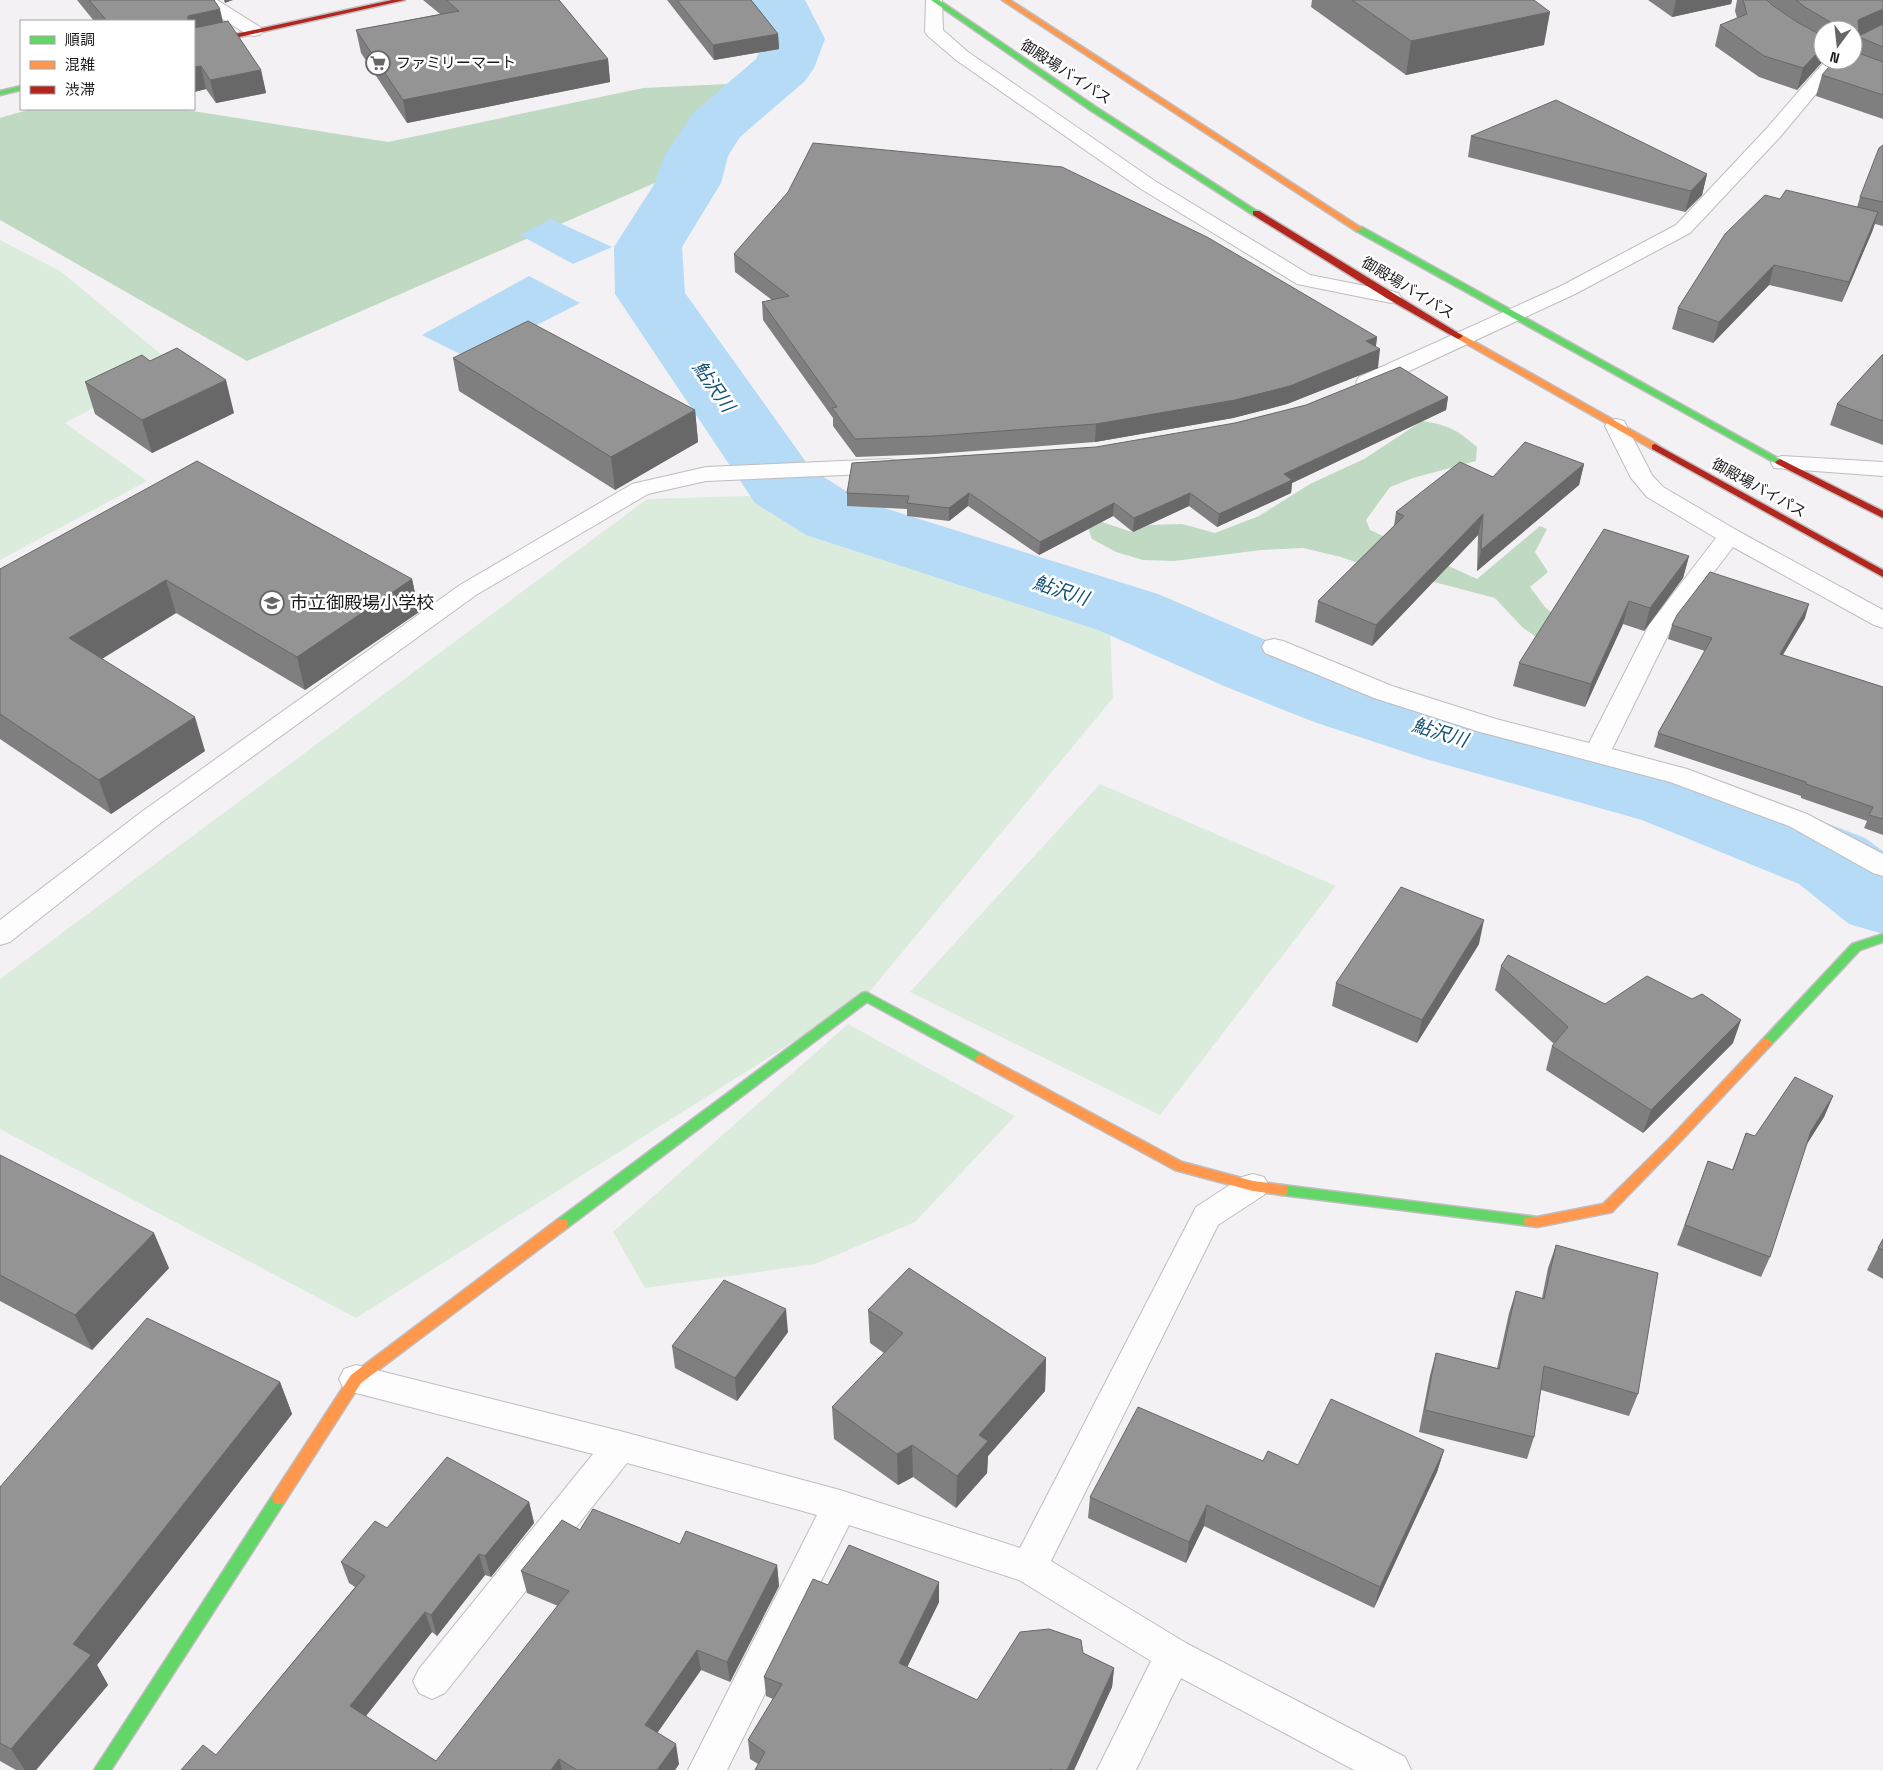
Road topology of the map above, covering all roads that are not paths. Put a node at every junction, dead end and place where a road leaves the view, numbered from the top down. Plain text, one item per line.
1 (205, 0) edge
2 (402, 0) edge
3 (934, 0) edge
4 (1005, 0) edge
5 (254, 31) junction
6 (195, 45) edge
7 (1831, 70) edge
8 (20, 88) edge
9 (0, 93) edge
10 (1391, 297) junction
11 (1514, 315) junction
12 (1462, 339) junction
13 (1351, 389) edge
14 (1616, 426) junction
15 (1782, 463) junction
16 (906, 465) edge
17 (1883, 469) edge
18 (1883, 515) edge
19 (1730, 536) junction
20 (1883, 574) edge
21 (1883, 620) edge
22 (1274, 647) dead end
23 (1597, 754) junction
24 (1883, 866) edge
25 (0, 935) edge
26 (1883, 938) edge
27 (1253, 1186) junction
28 (356, 1379) junction
29 (620, 1446) junction
30 (840, 1506) junction
31 (1029, 1567) junction
32 (1173, 1656) junction
33 (432, 1681) dead end
34 (102, 1770) edge
35 (707, 1770) edge
36 (1116, 1770) edge
37 (1392, 1770) edge

1 - 5 street
2 - 5 main road
3 - 10 main road, 御殿場バイパス
3 - 10 street
4 - 11 main road, 御殿場バイパス
5 - 6 main road
7 - 11 street
8 - 9 main road
10 - 12 main road, 御殿場バイパス
11 - 12 street
11 - 15 main road, 御殿場バイパス
12 - 13 street
12 - 14 main road, 御殿場バイパス
14 - 19 street
14 - 20 main road, 御殿場バイパス
15 - 17 street
15 - 18 main road, 御殿場バイパス
16 - 25 street
19 - 21 street
19 - 23 street
22 - 23 street
23 - 24 street
26 - 27 main road
27 - 28 main road
27 - 31 street
28 - 29 street
28 - 34 main road
29 - 30 street
29 - 33 street
30 - 31 street
30 - 35 street
31 - 32 street
32 - 36 street
32 - 37 street

